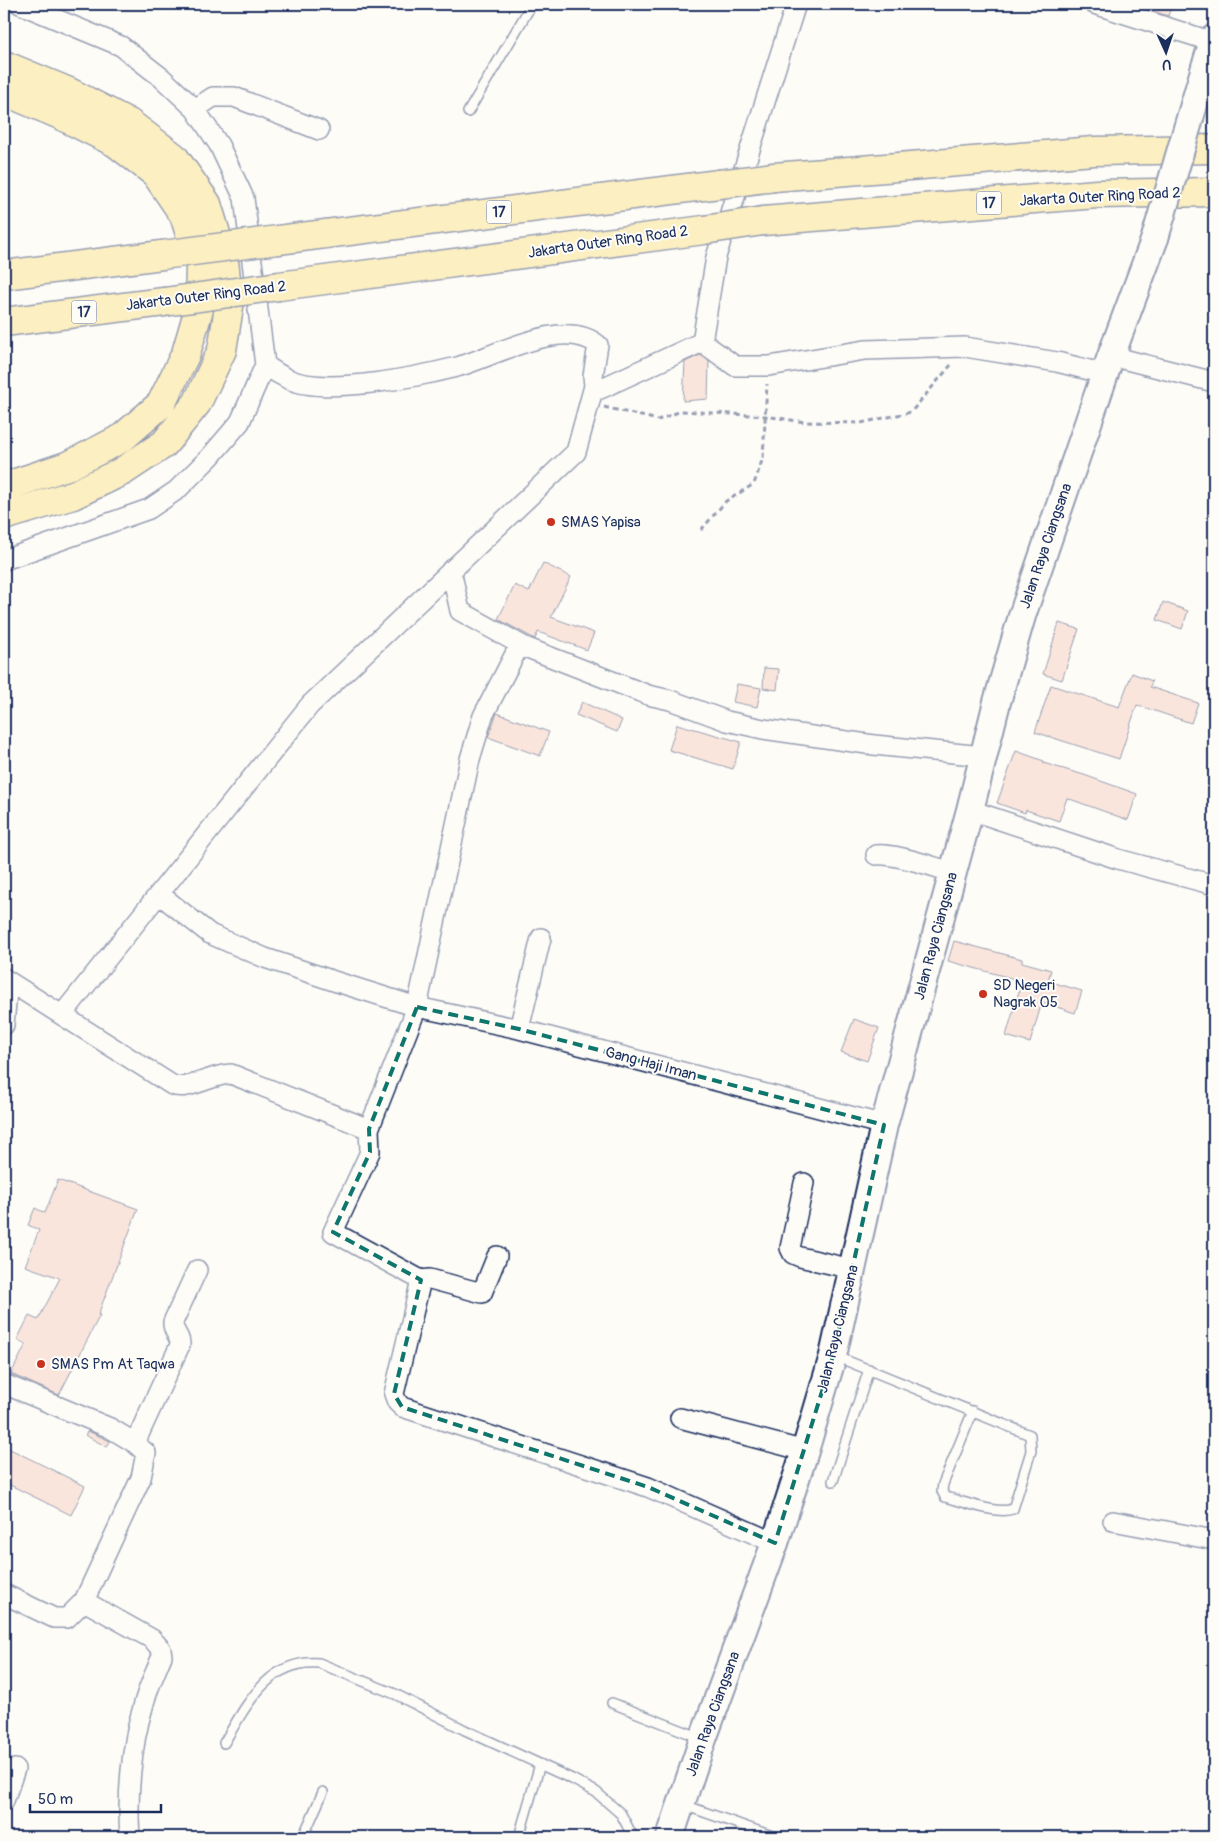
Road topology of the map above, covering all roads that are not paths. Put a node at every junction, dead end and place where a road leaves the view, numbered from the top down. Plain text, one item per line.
1 (20, 4) edge
2 (532, 4) edge
3 (796, 4) edge
4 (1094, 4) edge
5 (1214, 40) edge
6 (4, 65) edge
7 (4, 91) edge
8 (195, 109) junction
9 (468, 112) dead end
10 (319, 130) dead end
11 (1214, 149) edge
12 (1214, 192) edge
13 (117, 260) junction
14 (4, 270) edge
15 (4, 275) edge
16 (4, 322) edge
17 (702, 342) junction
18 (265, 365) junction
19 (1108, 365) junction
20 (1214, 382) edge
21 (592, 395) junction
22 (4, 487) edge
23 (4, 516) edge
24 (4, 560) edge
25 (451, 570) junction
26 (525, 646) junction
27 (982, 756) junction
28 (970, 810) junction
29 (876, 854) dead end
30 (952, 872) junction
31 (1214, 885) edge
32 (159, 894) junction
33 (541, 938) dead end
34 (6, 979) edge
35 (417, 1007) junction
36 (62, 1015) junction
37 (4, 1025) edge
38 (520, 1029) junction
39 (884, 1125) junction
40 (369, 1129) junction
41 (804, 1183) dead end
42 (497, 1256) dead end
43 (197, 1270) dead end
44 (852, 1270) junction
45 (421, 1280) junction
46 (833, 1356) junction
47 (869, 1369) junction
48 (4, 1384) edge
49 (973, 1411) junction
50 (680, 1418) dead end
51 (135, 1443) junction
52 (806, 1451) junction
53 (833, 1481) dead end
54 (1113, 1521) dead end
55 (1214, 1540) edge
56 (775, 1543) junction
57 (4, 1594) edge
58 (84, 1601) junction
59 (612, 1703) dead end
60 (703, 1739) junction
61 (224, 1743) dead end
62 (540, 1764) junction
63 (15, 1769) dead end
64 (323, 1792) dead end
65 (4, 1800) edge
66 (681, 1804) junction
67 (130, 1837) edge
68 (303, 1837) edge
69 (519, 1837) edge
70 (633, 1837) edge
71 (670, 1837) edge
72 (775, 1837) edge

1 - 8 street
2 - 9 lane
3 - 17 street
4 - 5 street
5 - 19 main road, Jalan Raya Ciangsana, bridge
6 - 23 highway
7 - 22 highway
8 - 10 street
8 - 18 street
11 - 13 highway, 17, bridge
12 - 16 highway, Jakarta Outer Ring Road 2 / 17, bridge
13 - 14 highway
13 - 15 highway, 17
17 - 19 street
17 - 21 street
18 - 21 street
18 - 24 street
19 - 20 street
19 - 27 main road, Jalan Raya Ciangsana
21 - 25 street
25 - 26 street
25 - 32 street
26 - 27 street
26 - 35 street
27 - 28 main road, Jalan Raya Ciangsana
28 - 30 main road, Jalan Raya Ciangsana
28 - 31 street
29 - 30 street
30 - 39 main road, Jalan Raya Ciangsana
32 - 35 street, Gang Haji Iman
32 - 36 street
33 - 38 street
34 - 36 street
34 - 37 street
35 - 38 street, Gang Haji Iman
35 - 40 street
36 - 40 street
38 - 39 street, Gang Haji Iman
39 - 44 main road, Jalan Raya Ciangsana
40 - 45 street
41 - 44 street
42 - 45 street
43 - 51 street
44 - 46 main road, Jalan Raya Ciangsana
45 - 56 street
46 - 47 lane
46 - 52 main road, Jalan Raya Ciangsana
47 - 49 lane
47 - 53 lane
48 - 51 street
49 - 49 lane
50 - 52 street
51 - 58 street
52 - 56 main road, Jalan Raya Ciangsana
54 - 55 street
56 - 60 main road, Jalan Raya Ciangsana
57 - 58 street
58 - 67 street
59 - 60 lane
60 - 66 main road, Jalan Raya Ciangsana
61 - 62 lane
62 - 69 lane
62 - 70 lane
63 - 65 street
64 - 68 lane
66 - 71 main road, Jalan Raya Ciangsana
66 - 72 lane

